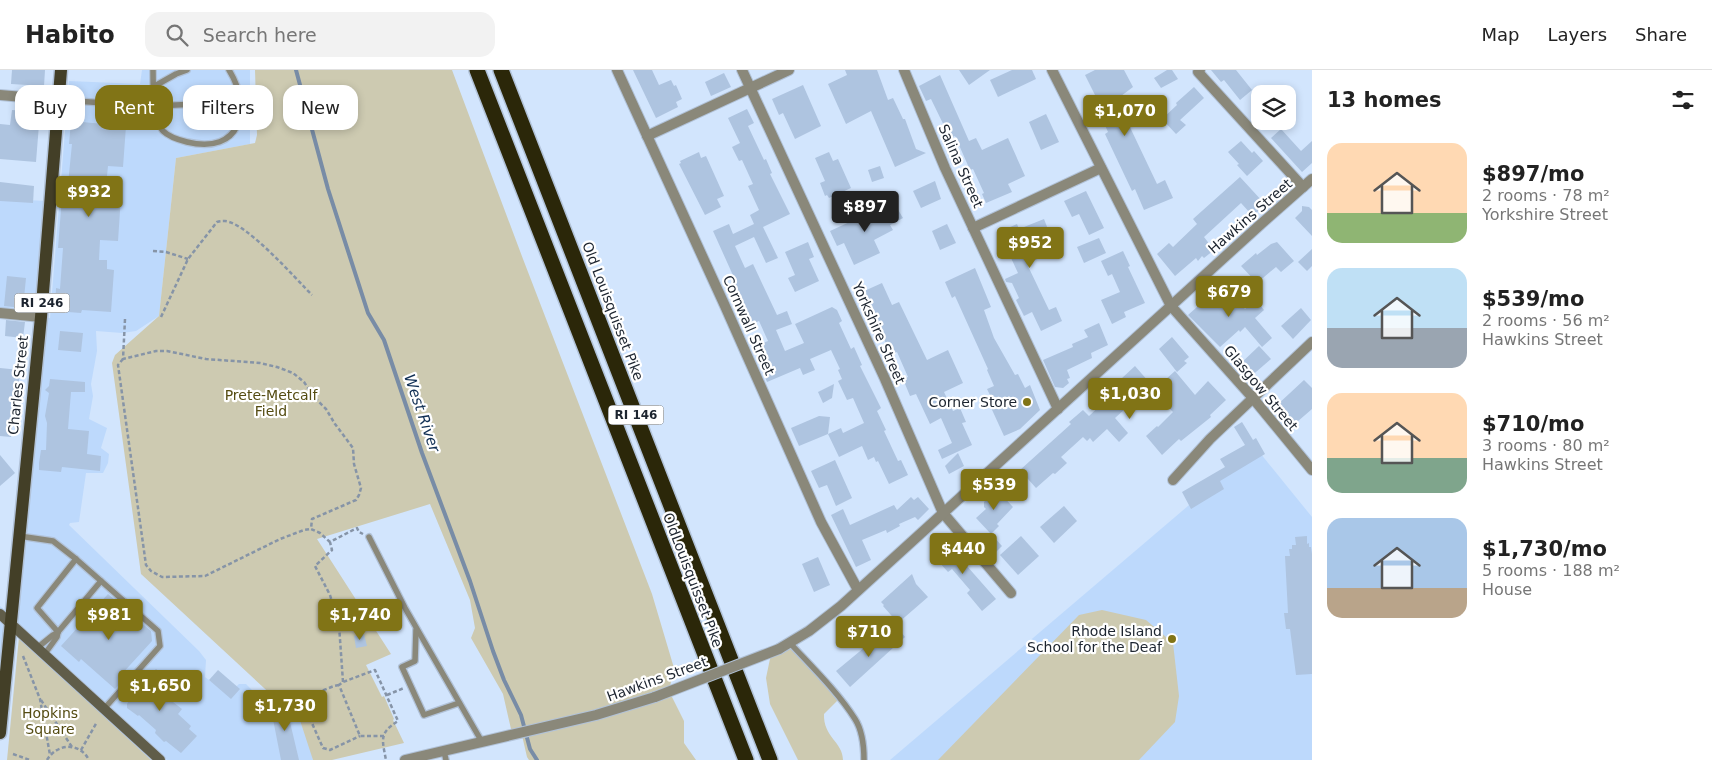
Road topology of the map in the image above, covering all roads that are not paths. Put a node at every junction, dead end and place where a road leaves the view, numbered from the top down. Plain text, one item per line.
1 (61, 70) edge
2 (153, 70) edge
3 (187, 70) edge
4 (229, 70) edge
5 (478, 70) edge
6 (501, 70) edge
7 (617, 70) edge
8 (742, 70) edge
9 (789, 70) edge
10 (904, 70) edge
11 (1052, 70) edge
12 (1198, 71) edge
13 (60, 85) edge
14 (154, 85) edge
15 (157, 85) edge
16 (238, 85) edge
17 (750, 87) junction
18 (0, 96) edge
19 (15, 97) edge
20 (56, 130) edge
21 (162, 130) edge
22 (235, 130) edge
23 (647, 136) junction
24 (1102, 168) junction
25 (1312, 179) edge
26 (1303, 187) junction
27 (973, 228) junction
28 (1171, 306) junction
29 (0, 313) edge
30 (41, 317) junction
31 (1312, 342) edge
32 (1252, 397) junction
33 (1058, 408) junction
34 (1312, 470) edge
35 (1173, 480) dead end
36 (943, 513) junction
37 (19, 536) junction
38 (369, 537) road end
39 (76, 559) junction
40 (102, 581) junction
41 (858, 590) junction
42 (1011, 593) dead end
43 (0, 614) edge
44 (10, 624) junction
45 (416, 628) junction
46 (58, 632) junction
47 (789, 642) junction
48 (41, 651) junction
49 (3, 668) edge
50 (459, 702) junction
51 (103, 710) junction
52 (1, 717) edge
53 (0, 733) edge
54 (482, 742) junction
55 (445, 755) edge
56 (160, 760) edge
57 (405, 760) edge
58 (746, 760) edge
59 (770, 760) edge
60 (864, 760) edge

1 - 13 main road, Charles Street / RI 246
2 - 14 lane
3 - 15 lane
4 - 16 lane
5 - 58 highway, OldLouisquisset Pike / RI 146
6 - 59 highway, Old Louisquisset Pike / RI 146
7 - 23 street, Cornwall Street
8 - 17 street, Yorkshire Street
9 - 17 street
10 - 27 street, Salina Street
11 - 24 street, Glasgow Street
12 - 26 street
17 - 23 street
17 - 36 street, Yorkshire Street
18 - 19 street
20 - 30 main road, Charles Street / RI 246
21 - 22 lane
23 - 41 street, Cornwall Street
24 - 27 street
24 - 28 street, Glasgow Street
25 - 26 street, Hawkins Street
26 - 28 street, Hawkins Street
27 - 33 street, Salina Street
28 - 32 street, Glasgow Street
28 - 33 street, Hawkins Street
29 - 30 street
30 - 37 main road, Charles Street / RI 246
31 - 32 street
32 - 34 street, Glasgow Street
32 - 35 street
33 - 36 street, Hawkins Street
36 - 41 street, Hawkins Street
36 - 42 street, Yorkshire Street
37 - 39 lane
37 - 44 main road, Charles Street / RI 246
38 - 45 lane
39 - 40 lane
39 - 46 lane
40 - 46 lane
40 - 51 lane
41 - 47 street, Hawkins Street
43 - 44 main road
44 - 48 main road
44 - 49 main road, Charles Street / RI 246
45 - 50 lane
45 - 50 lane
46 - 48 lane
46 - 48 lane
47 - 54 street, Hawkins Street, bridge
47 - 60 lane
48 - 51 main road
49 - 52 main road, Charles Street / RI 246
50 - 54 lane
51 - 56 main road
52 - 53 main road, Charles Street / RI 246
54 - 55 street, Hawkins Street
55 - 57 street, Hawkins Street

